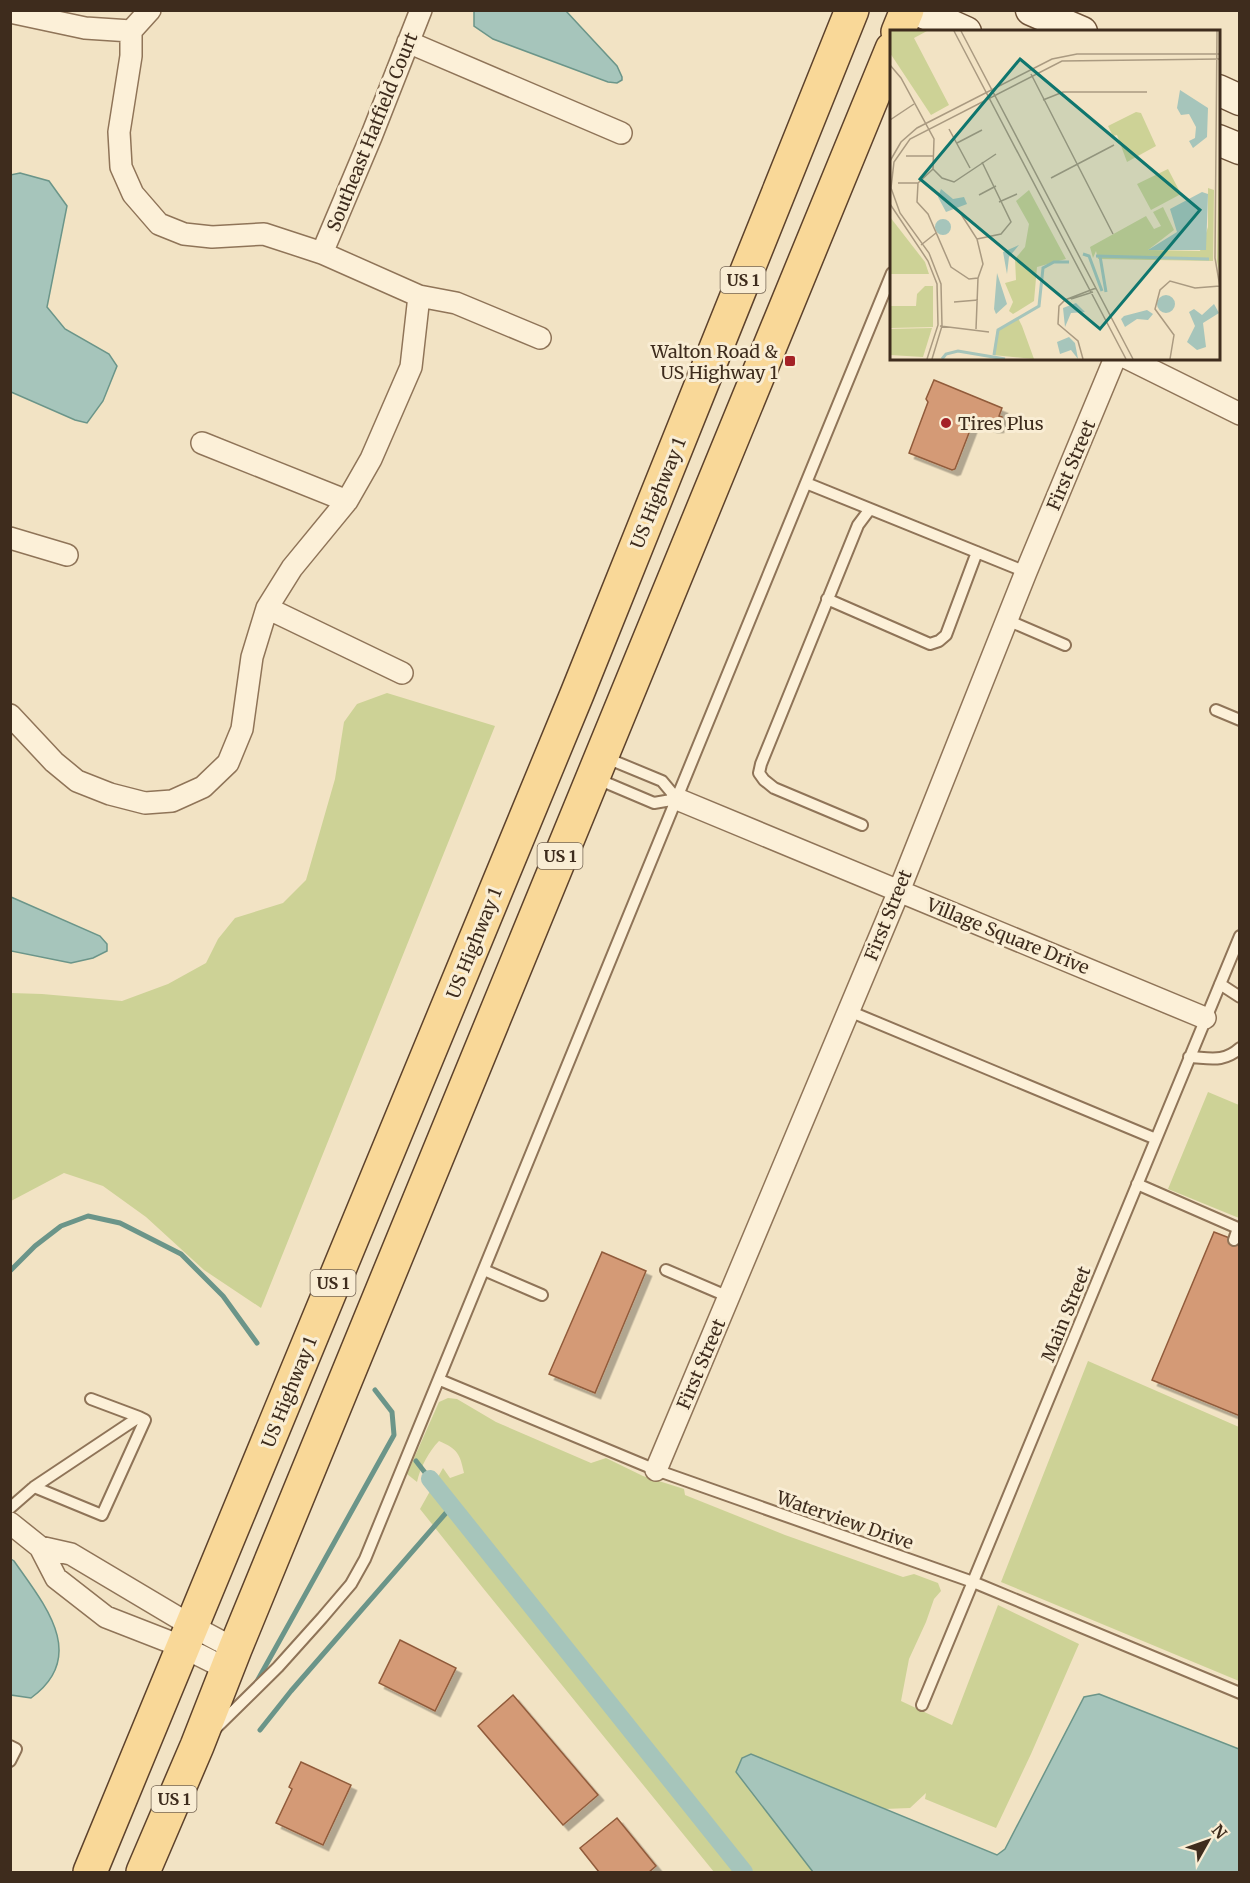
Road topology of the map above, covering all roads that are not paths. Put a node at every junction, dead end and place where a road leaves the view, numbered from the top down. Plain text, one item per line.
1 (150, 10) edge
2 (421, 10) edge
3 (852, 10) edge
4 (907, 10) edge
5 (917, 10) edge
6 (1031, 10) edge
7 (10, 12) edge
8 (899, 30) edge
9 (962, 30) edge
10 (1077, 30) edge
11 (131, 31) junction
12 (408, 42) junction
13 (890, 51) edge
14 (1220, 91) edge
15 (1239, 100) edge
16 (621, 133) dead end
17 (1220, 140) edge
18 (1239, 149) edge
19 (322, 253) junction
20 (890, 275) edge
21 (418, 296) junction
22 (540, 338) dead end
23 (1114, 360) edge
24 (1131, 360) edge
25 (1239, 414) edge
26 (202, 443) dead end
27 (806, 483) junction
28 (347, 501) junction
29 (870, 509) junction
30 (10, 538) edge
31 (977, 552) junction
32 (67, 555) dead end
33 (1026, 572) junction
34 (827, 599) junction
35 (267, 608) junction
36 (1007, 620) junction
37 (1065, 645) dead end
38 (402, 673) dead end
39 (577, 694) junction
40 (1216, 710) dead end
41 (10, 715) edge
42 (1239, 720) edge
43 (597, 767) junction
44 (677, 799) junction
45 (862, 825) dead end
46 (899, 891) junction
47 (1239, 936) edge
48 (1220, 984) junction
49 (1239, 997) edge
50 (849, 1011) junction
51 (1206, 1018) junction
52 (1239, 1048) edge
53 (1189, 1057) junction
54 (1156, 1139) junction
55 (1137, 1184) junction
56 (1239, 1229) edge
57 (1234, 1240) dead end
58 (484, 1270) junction
59 (666, 1270) dead end
60 (542, 1295) dead end
61 (729, 1297) junction
62 (440, 1380) junction
63 (91, 1399) dead end
64 (139, 1417) junction
65 (656, 1470) junction
66 (34, 1487) junction
67 (10, 1508) edge
68 (10, 1523) edge
69 (39, 1547) junction
70 (973, 1582) junction
71 (188, 1636) junction
72 (231, 1659) junction
73 (1239, 1693) edge
74 (922, 1705) dead end
75 (10, 1746) edge
76 (197, 1746) junction
77 (10, 1761) edge
78 (90, 1872) edge
79 (143, 1872) edge

1 - 11 street
2 - 12 street, Southeast Hatfield Court
3 - 39 main road, US Highway 1 / US 1
4 - 8 main road
5 - 9 main road
6 - 10 main road
7 - 11 street
11 - 19 street
12 - 16 street
12 - 19 street, Southeast Hatfield Court
13 - 43 main road, US 1
14 - 15 main road
17 - 18 main road
19 - 21 street
20 - 27 lane
21 - 22 street
21 - 28 street
23 - 33 street, First Street
24 - 25 street
26 - 28 street
27 - 29 lane
27 - 44 lane
28 - 35 street
29 - 31 lane
29 - 34 lane
30 - 32 street
31 - 33 lane
31 - 34 lane
33 - 36 street, First Street
34 - 45 lane
35 - 38 street
35 - 41 street
36 - 37 lane
36 - 46 street, First Street
39 - 43 main road
39 - 71 main road, US Highway 1 / US 1
40 - 42 lane
43 - 44 lane, Village Square Drive
43 - 44 lane, Village Square Drive
43 - 72 main road, US 1
44 - 46 street, Village Square Drive
44 - 58 lane
46 - 50 street, First Street
46 - 51 street, Village Square Drive
47 - 48 lane, Main Street
48 - 49 lane
48 - 51 lane, Main Street
50 - 54 lane
50 - 61 street, First Street
51 - 53 lane, Main Street
52 - 53 lane
53 - 54 lane, Main Street
54 - 55 lane, Main Street
55 - 56 lane
55 - 70 lane, Main Street
56 - 57 lane
58 - 60 lane
58 - 62 lane
59 - 61 lane
61 - 65 street, First Street
62 - 65 lane, Waterview Drive
62 - 76 lane
63 - 64 lane
64 - 66 lane
64 - 66 lane
65 - 70 lane, Waterview Drive
66 - 67 lane
68 - 69 street
69 - 71 street
69 - 71 street
70 - 73 lane, Waterview Drive
70 - 74 lane, Main Street
71 - 72 street
71 - 78 main road, US Highway 1 / US 1
72 - 76 main road, US 1
75 - 77 lane
76 - 79 main road, US 1

